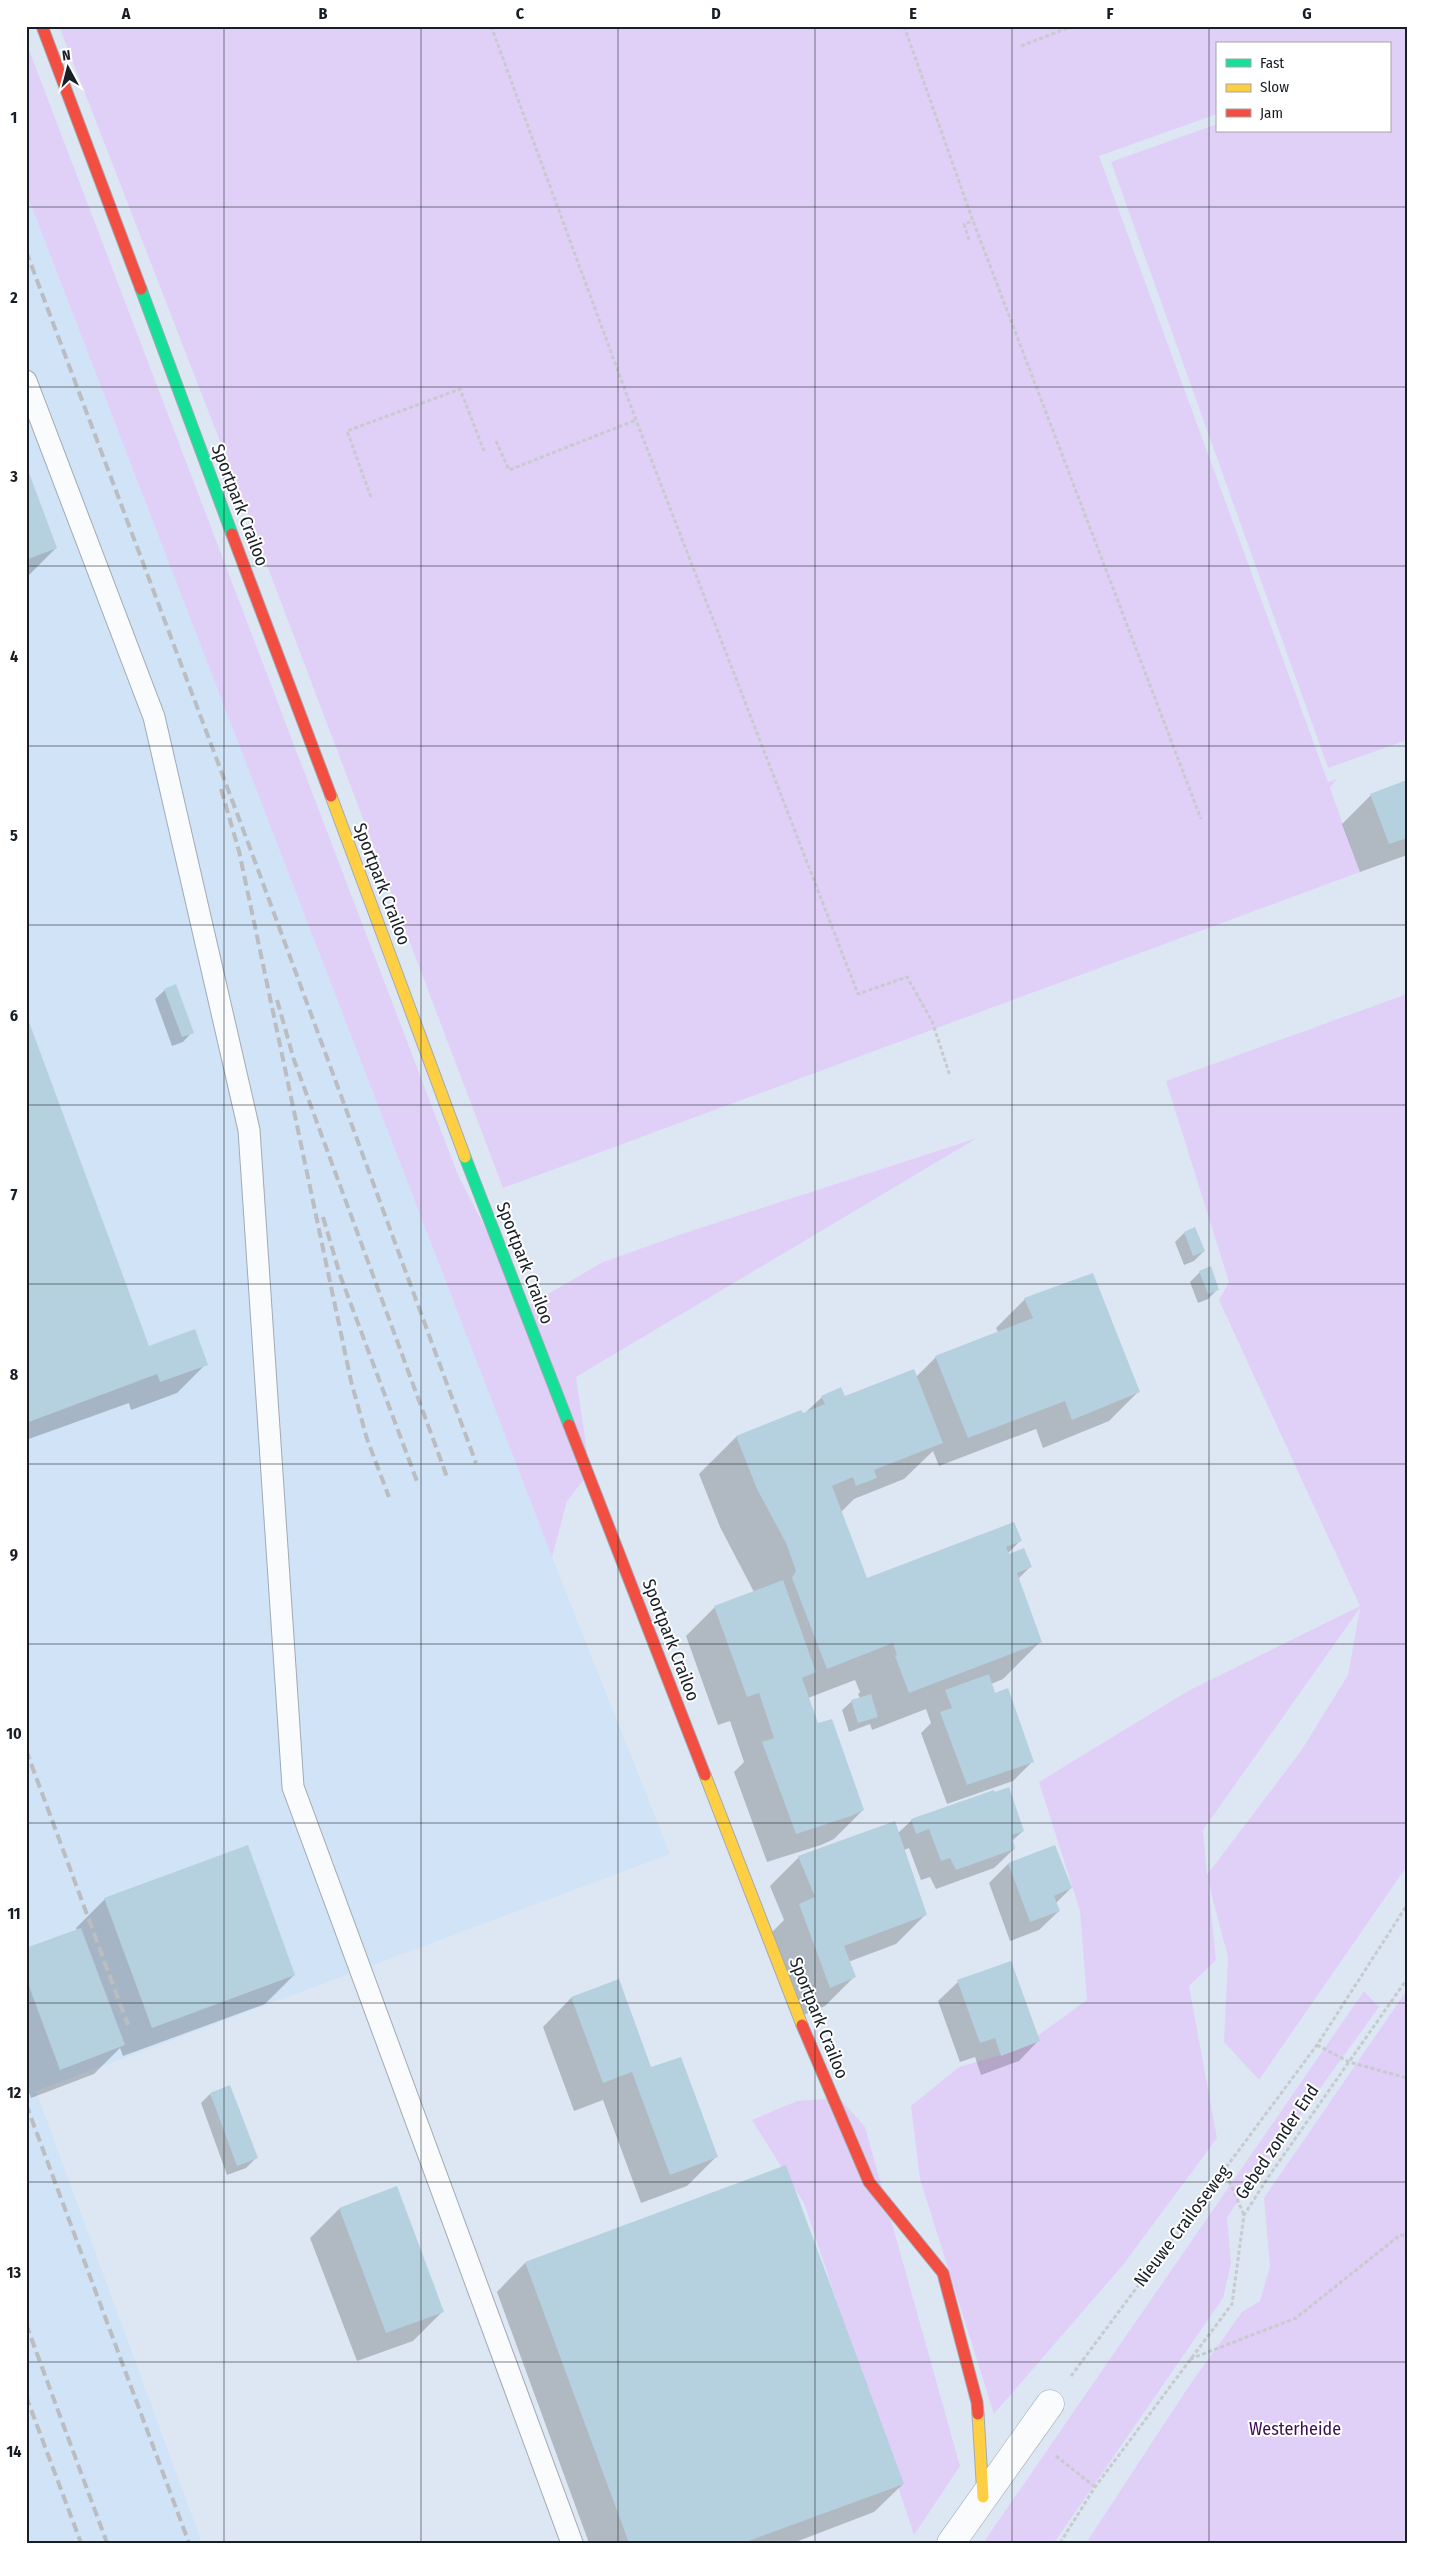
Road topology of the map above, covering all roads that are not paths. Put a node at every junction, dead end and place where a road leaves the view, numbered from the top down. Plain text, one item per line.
1 (42, 26) edge
2 (26, 381) edge
3 (1050, 2404) road end
4 (983, 2497) junction
5 (572, 2543) edge
6 (951, 2543) edge

1 - 4 street, Sportpark Crailoo
2 - 5 lane
3 - 4 street
4 - 6 street

